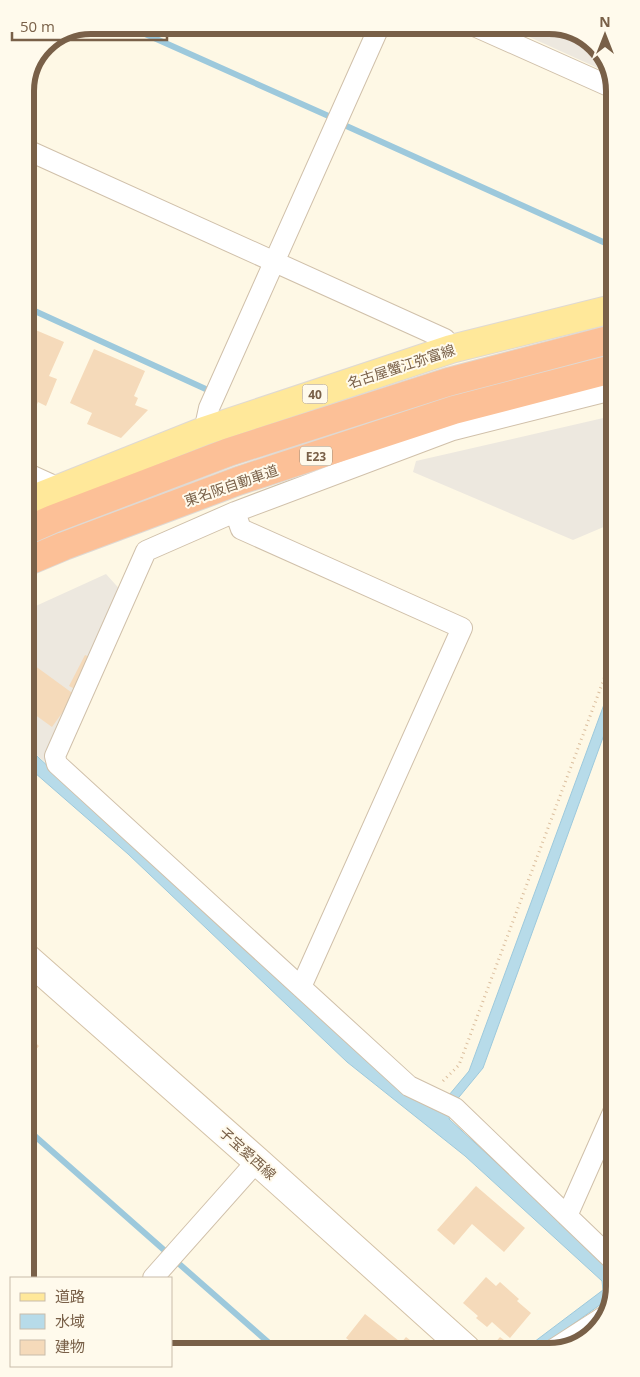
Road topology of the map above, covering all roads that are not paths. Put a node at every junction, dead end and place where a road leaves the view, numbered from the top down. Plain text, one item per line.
1 (376, 34) edge
2 (496, 34) edge
3 (605, 84) edge
4 (34, 153) edge
5 (274, 261) junction
6 (606, 310) edge
7 (606, 341) edge
8 (451, 349) junction
9 (606, 371) edge
10 (606, 392) edge
11 (204, 431) junction
12 (34, 477) edge
13 (59, 488) junction
14 (34, 499) edge
15 (235, 512) junction
16 (34, 528) edge
17 (34, 559) edge
18 (34, 964) edge
19 (301, 987) junction
20 (606, 1128) edge
21 (257, 1161) junction
22 (567, 1216) junction
23 (606, 1253) edge
24 (154, 1277) edge
25 (589, 1326) edge
26 (567, 1340) edge
27 (459, 1343) edge

1 - 5 street
2 - 3 street
4 - 5 street
5 - 8 street
5 - 11 street
6 - 8 main road, 名古屋蟹江弥富線 / 40
7 - 16 highway, E23
8 - 11 main road, 名古屋蟹江弥富線 / 40
9 - 17 highway, 東名阪自動車道 / E23
10 - 15 street
11 - 13 main road, 名古屋蟹江弥富線 / 40
12 - 13 street
13 - 14 main road, 名古屋蟹江弥富線 / 40
15 - 19 street
15 - 19 street
18 - 21 main road, 子宝愛西線
19 - 22 street
20 - 22 street
21 - 24 street
21 - 27 main road, 子宝愛西線
22 - 23 street
25 - 26 street

